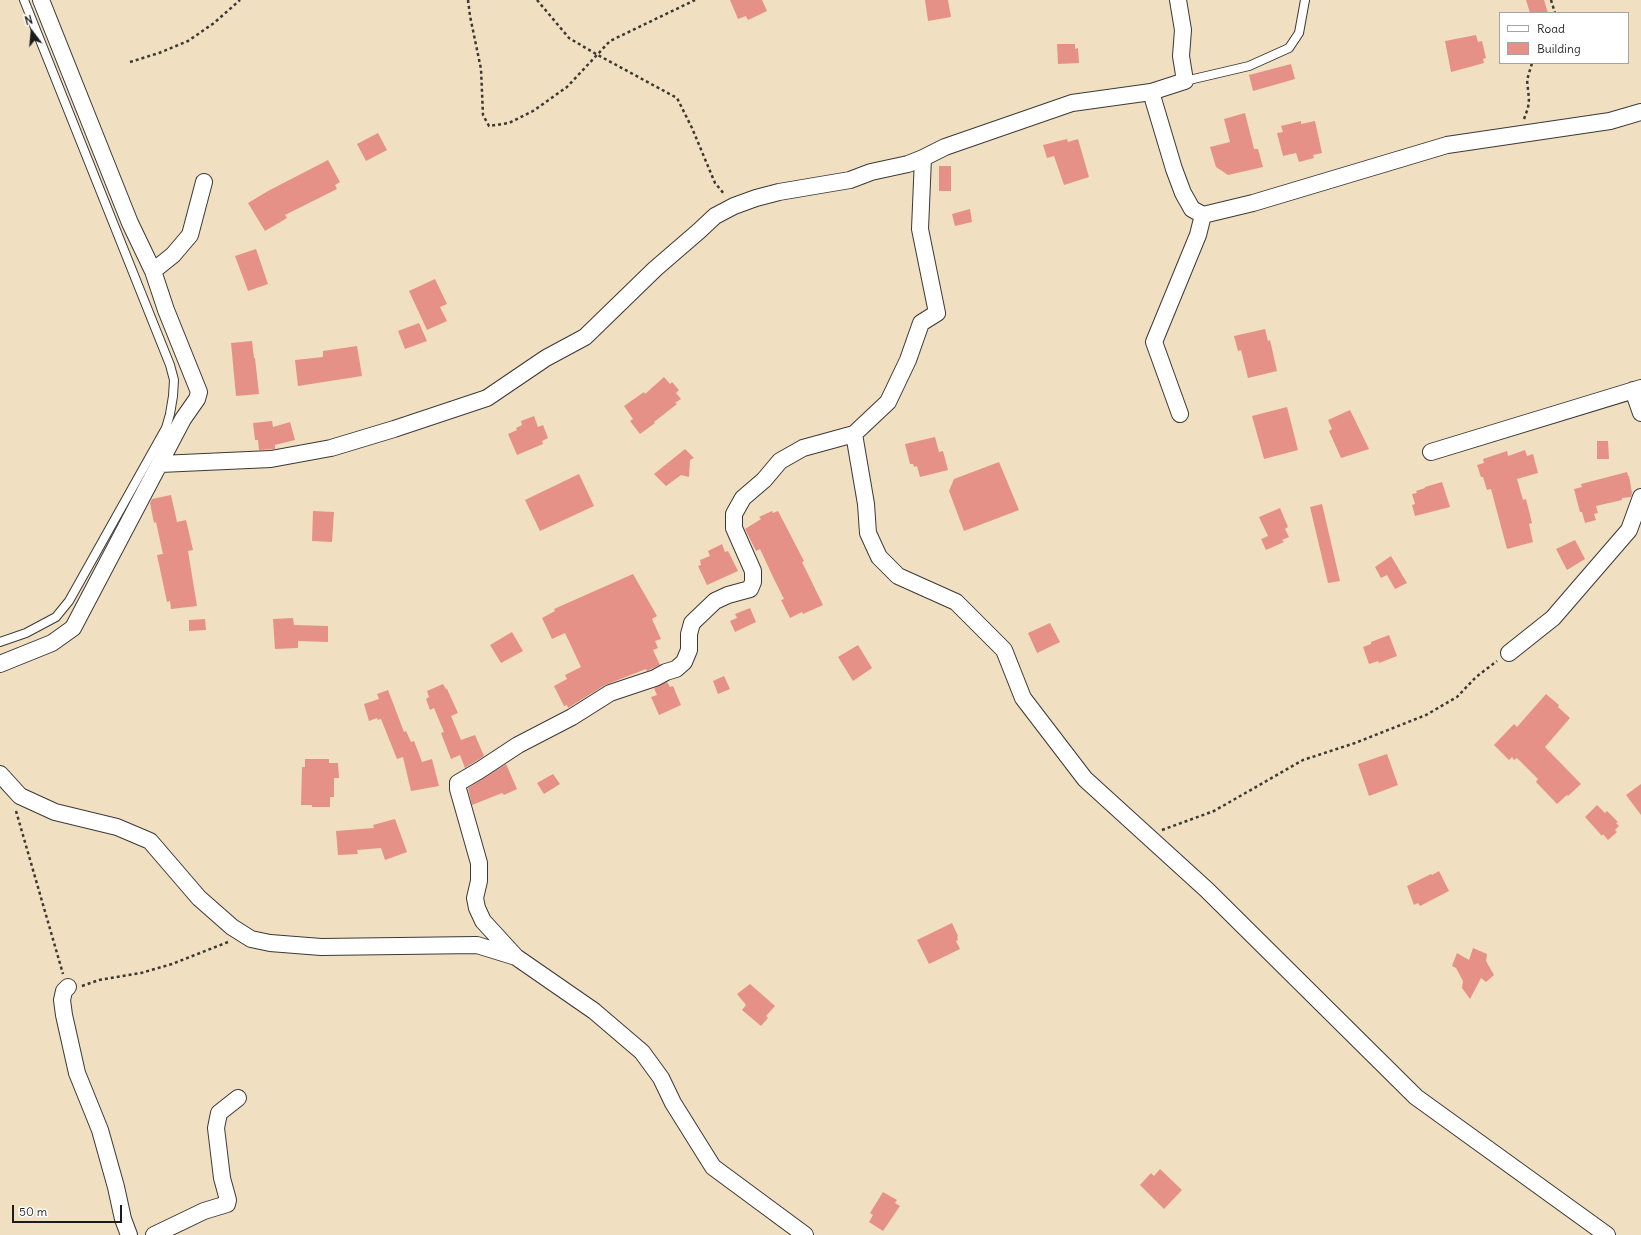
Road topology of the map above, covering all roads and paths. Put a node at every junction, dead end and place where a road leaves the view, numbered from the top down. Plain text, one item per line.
1 (24, 0) edge
2 (41, 0) edge
3 (240, 0) edge
4 (468, 0) edge
5 (537, 0) edge
6 (695, 0) edge
7 (1178, 0) edge
8 (1305, 0) edge
9 (1551, 0) edge
10 (1555, 12) edge
11 (596, 54) junction
12 (130, 62) dead end
13 (1532, 64) edge
14 (1184, 81) junction
15 (1151, 92) junction
16 (1641, 112) edge
17 (1518, 134) junction
18 (923, 158) junction
19 (204, 182) dead end
20 (734, 206) junction
21 (1203, 214) junction
22 (153, 270) junction
23 (1637, 389) edge
24 (1641, 413) edge
25 (1180, 414) dead end
26 (854, 434) junction
27 (1431, 452) dead end
28 (160, 464) junction
29 (1641, 497) edge
30 (0, 642) edge
31 (1509, 653) joint
32 (0, 664) edge
33 (4, 779) edge
34 (1146, 834) junction
35 (251, 938) junction
36 (516, 957) junction
37 (68, 986) junction
38 (238, 1098) dead end
39 (129, 1235) edge
40 (154, 1235) edge
41 (805, 1235) edge
42 (1607, 1235) edge

1 - 30 lane
2 - 22 street
3 - 12 path
4 - 11 path
5 - 11 path
6 - 11 path
7 - 14 street
8 - 14 lane
9 - 10 path
11 - 20 path
13 - 17 path
14 - 15 street
15 - 18 street
15 - 21 street
16 - 17 street
17 - 21 street
18 - 20 street
18 - 26 street
19 - 22 street
20 - 28 street
21 - 25 street
22 - 28 street
23 - 24 street
23 - 27 street
26 - 34 street
26 - 36 street
28 - 32 street
29 - 31 street
31 - 34 path
33 - 35 street
33 - 37 path
34 - 42 street
35 - 36 street
35 - 37 path
36 - 41 street
37 - 39 street
38 - 40 street

